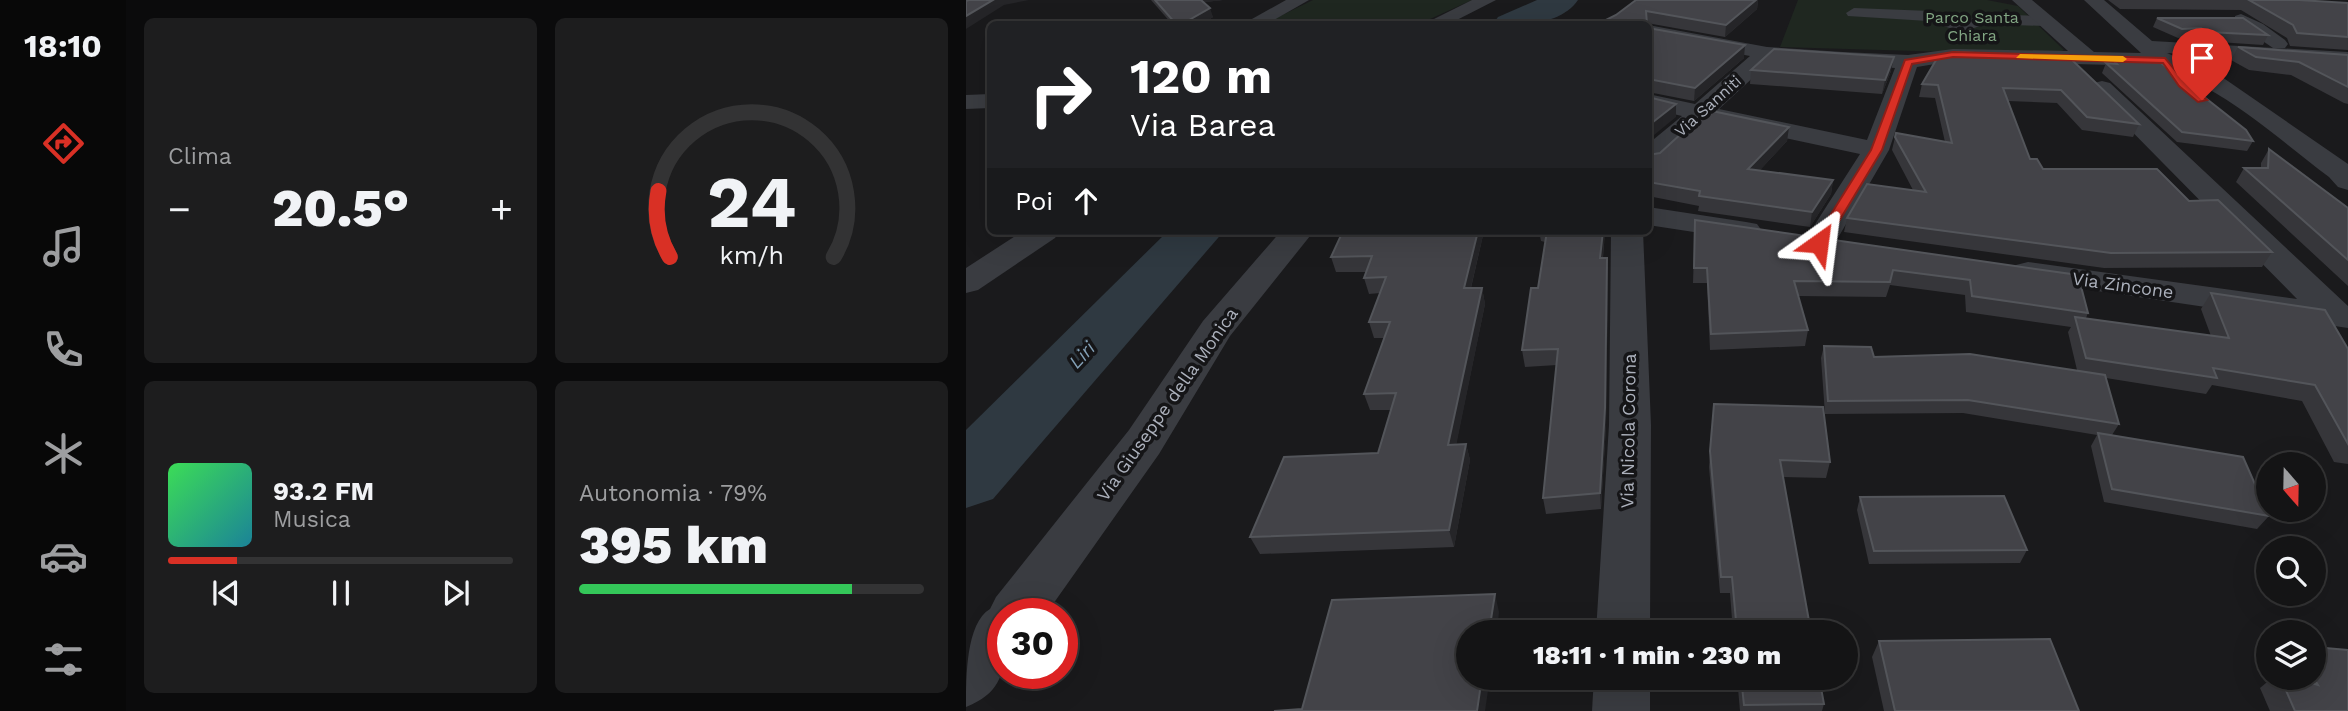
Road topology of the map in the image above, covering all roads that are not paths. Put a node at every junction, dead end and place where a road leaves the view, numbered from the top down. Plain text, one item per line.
1 (1300, 0) edge
2 (1486, 0) edge
3 (2021, 0) edge
4 (2073, 0) edge
5 (2108, 4) edge
6 (1854, 13) dead end
7 (2228, 13) dead end
8 (2139, 18) dead end
9 (1259, 21) edge
10 (1440, 21) edge
11 (2045, 21) junction
12 (1652, 32) edge
13 (2279, 44) joint
14 (1767, 53) junction
15 (2157, 53) junction
16 (2079, 58) junction
17 (2348, 59) edge
18 (1908, 62) junction
19 (987, 101) edge
20 (966, 102) edge
21 (1652, 102) edge
22 (1702, 113) junction
23 (1876, 150) junction
24 (2268, 151) edge
25 (1652, 156) edge
26 (2345, 175) edge
27 (1652, 217) edge
28 (1038, 235) edge
29 (1295, 235) edge
30 (1627, 235) edge
31 (1995, 267) edge
32 (966, 283) edge
33 (2341, 316) edge
34 (1027, 598) edge
35 (1623, 620) edge
36 (987, 651) edge
37 (966, 679) edge
38 (1622, 690) edge
39 (1621, 711) edge

1 - 9 street
2 - 10 street
3 - 11 street
4 - 5 street
5 - 8 street
5 - 15 street
6 - 11 street
7 - 13 street
11 - 16 street
12 - 14 street
13 - 15 street
14 - 18 street
14 - 22 street, Via Sanniti
15 - 16 street
15 - 17 street
15 - 24 street
15 - 26 street
16 - 18 street
16 - 33 street
18 - 23 street
19 - 20 street
21 - 22 street
22 - 23 street
22 - 25 street, Via Sanniti
23 - 27 street
28 - 32 street
29 - 34 street, Via Giuseppe della Monica
30 - 35 street, Via Nicola Corona
31 - 33 street, Via Zincone
36 - 37 street
38 - 39 street

